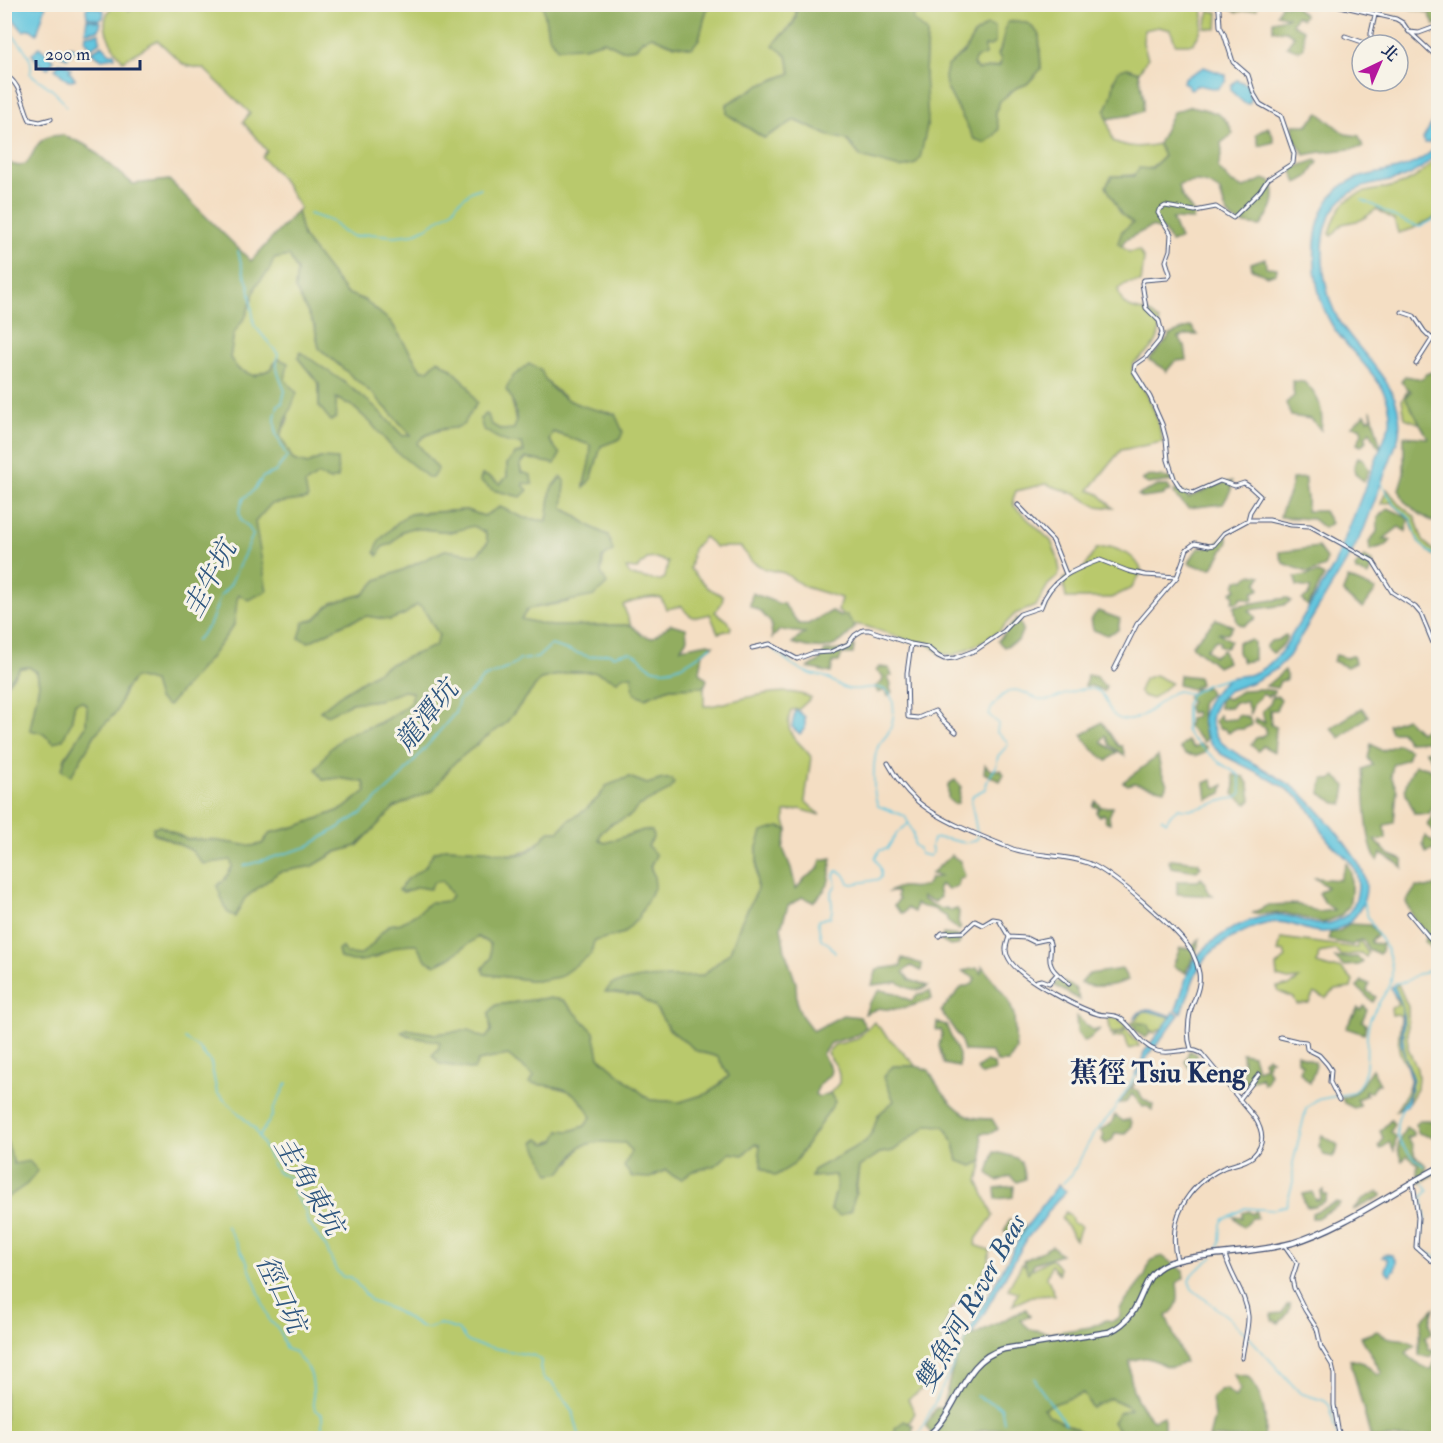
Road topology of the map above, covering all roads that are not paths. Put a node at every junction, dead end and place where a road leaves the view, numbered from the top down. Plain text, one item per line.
1 (1217, 4) edge
2 (1332, 4) edge
3 (1375, 14) junction
4 (1438, 26) edge
5 (1409, 32) junction
6 (1371, 33) edge
7 (1345, 36) dead end
8 (1350, 37) edge
9 (1438, 58) edge
10 (4, 75) edge
11 (51, 119) dead end
12 (1402, 312) dead end
13 (1438, 333) edge
14 (1432, 339) junction
15 (1416, 364) dead end
16 (1018, 505) dead end
17 (1248, 520) junction
18 (1066, 574) junction
19 (1177, 577) junction
20 (911, 644) junction
21 (752, 648) dead end
22 (1438, 655) edge
23 (1114, 670) dead end
24 (956, 732) dead end
25 (888, 763) dead end
26 (1409, 914) dead end
27 (939, 936) dead end
28 (1008, 938) junction
29 (1438, 948) edge
30 (1057, 974) junction
31 (1035, 982) junction
32 (1069, 984) dead end
33 (1280, 1036) dead end
34 (1191, 1049) junction
35 (1259, 1074) dead end
36 (1338, 1099) dead end
37 (1239, 1100) junction
38 (1438, 1168) edge
39 (1413, 1181) junction
40 (1284, 1245) junction
41 (1225, 1254) junction
42 (1177, 1261) junction
43 (1438, 1266) edge
44 (1242, 1358) dead end
45 (927, 1438) edge
46 (1341, 1438) edge

1 - 17 street
2 - 3 street
3 - 5 street
3 - 6 street
4 - 5 street
5 - 9 street
7 - 8 street
10 - 11 street
12 - 14 street
13 - 14 street
14 - 15 street
16 - 18 street
17 - 19 street
17 - 22 street
18 - 19 street
18 - 20 street
19 - 23 street
20 - 21 street
20 - 24 street
25 - 34 street
26 - 29 street
27 - 28 street
28 - 30 street
28 - 31 street
30 - 31 street
30 - 32 street
31 - 34 street
33 - 36 street
34 - 37 street
35 - 37 street
37 - 42 street
38 - 39 main road
39 - 40 main road
39 - 43 street
40 - 41 main road
40 - 46 street
41 - 42 main road
41 - 44 street
42 - 45 main road

